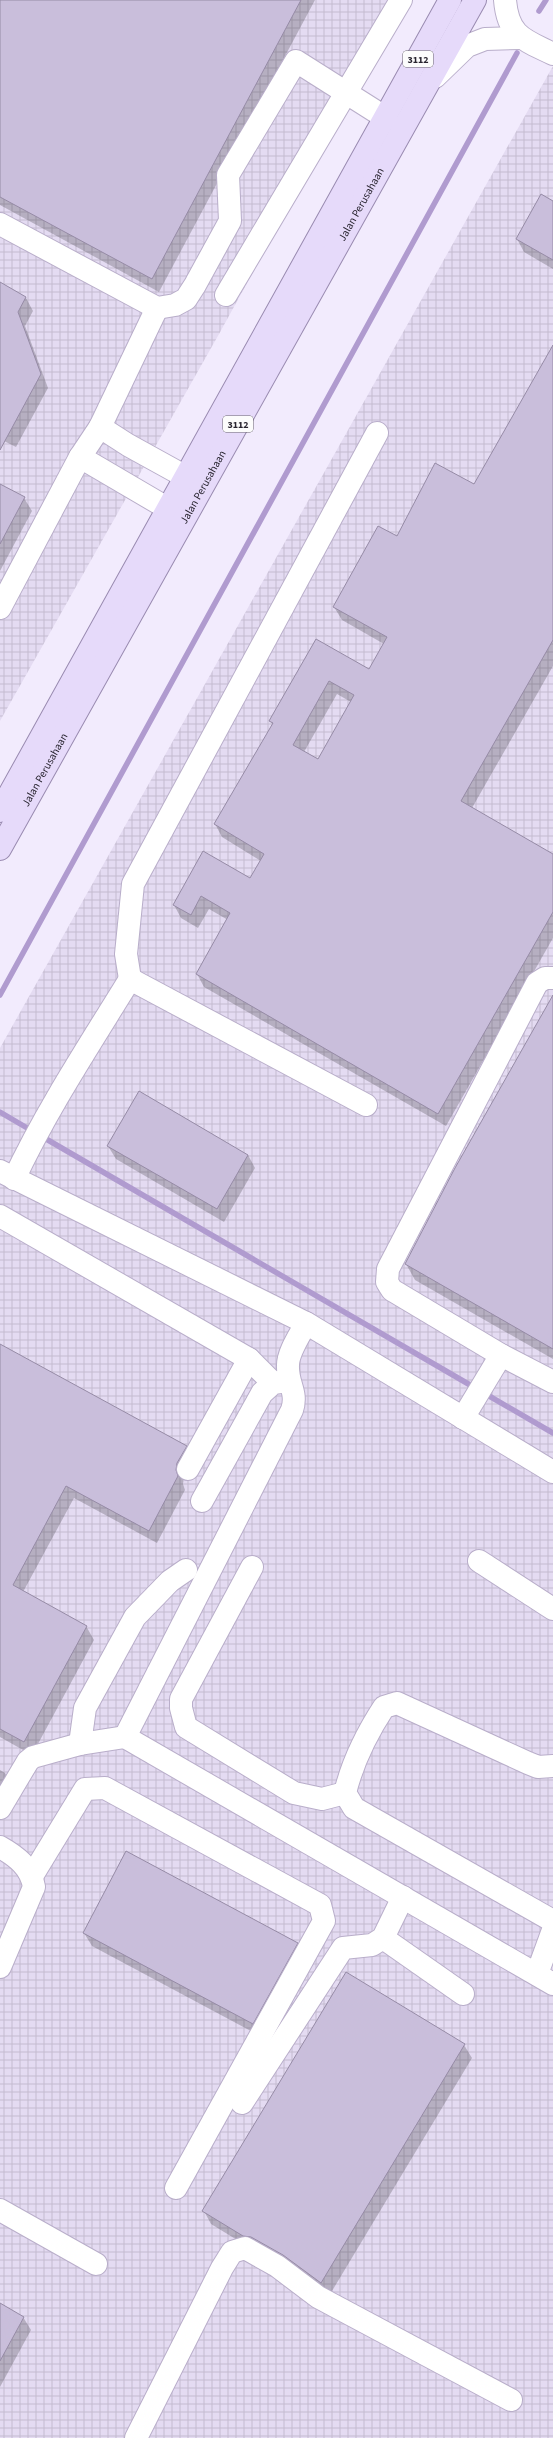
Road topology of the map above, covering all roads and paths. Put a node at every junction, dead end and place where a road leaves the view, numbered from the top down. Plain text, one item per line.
1 (400, 0) edge
2 (450, 0) edge
3 (475, 0) edge
4 (505, 0) edge
5 (520, 38) junction
6 (553, 54) edge
7 (428, 84) junction
8 (346, 93) junction
9 (386, 118) junction
10 (0, 224) edge
11 (226, 296) dead end
12 (157, 308) junction
13 (100, 427) junction
14 (377, 433) dead end
15 (80, 457) junction
16 (186, 477) junction
17 (167, 508) junction
18 (0, 608) edge
19 (0, 812) edge
20 (0, 849) edge
21 (553, 978) edge
22 (130, 979) junction
23 (366, 1106) dead end
24 (7, 1175) edge
25 (0, 1216) edge
26 (306, 1323) junction
27 (249, 1359) junction
28 (495, 1364) junction
29 (281, 1382) junction
30 (553, 1382) edge
31 (467, 1411) junction
32 (188, 1469) dead end
33 (553, 1472) edge
34 (202, 1501) dead end
35 (478, 1561) dead end
36 (252, 1567) dead end
37 (186, 1570) dead end
38 (553, 1609) edge
39 (125, 1737) junction
40 (80, 1744) junction
41 (553, 1766) edge
42 (345, 1793) junction
43 (0, 1808) edge
44 (0, 1847) edge
45 (32, 1876) junction
46 (403, 1897) junction
47 (553, 1921) edge
48 (553, 1930) edge
49 (383, 1938) junction
50 (0, 1967) edge
51 (545, 1979) edge
52 (463, 1994) dead end
53 (242, 2103) dead end
54 (176, 2188) dead end
55 (0, 2210) edge
56 (96, 2264) dead end
57 (511, 2400) dead end
58 (136, 2438) edge

1 - 8 street
2 - 9 main road, Jalan Perusahaan / 3112
3 - 7 main road, Jalan Perusahaan / 3112
4 - 5 street
5 - 6 street
5 - 7 street
7 - 20 main road, Jalan Perusahaan / 3112
8 - 9 street
8 - 11 street
8 - 12 street
9 - 16 main road, Jalan Perusahaan / 3112
10 - 12 street
12 - 13 street
13 - 15 street
13 - 16 street
14 - 22 street
15 - 17 street
15 - 18 street
16 - 17 main road, Jalan Perusahaan / 3112
17 - 19 main road, Jalan Perusahaan / 3112
21 - 28 street
22 - 23 street
22 - 24 street
24 - 26 street
25 - 27 street
26 - 29 street
26 - 31 street
27 - 29 street
27 - 32 street
28 - 30 street
28 - 31 street
29 - 34 street
29 - 39 street
31 - 33 street
35 - 38 street
36 - 42 street
37 - 40 street
39 - 40 street
39 - 46 street
40 - 43 street
41 - 42 street
42 - 47 street
44 - 45 street
45 - 50 street
45 - 54 street
46 - 49 street
46 - 51 street
48 - 51 street
49 - 52 street
49 - 53 street
55 - 56 street
57 - 58 street

